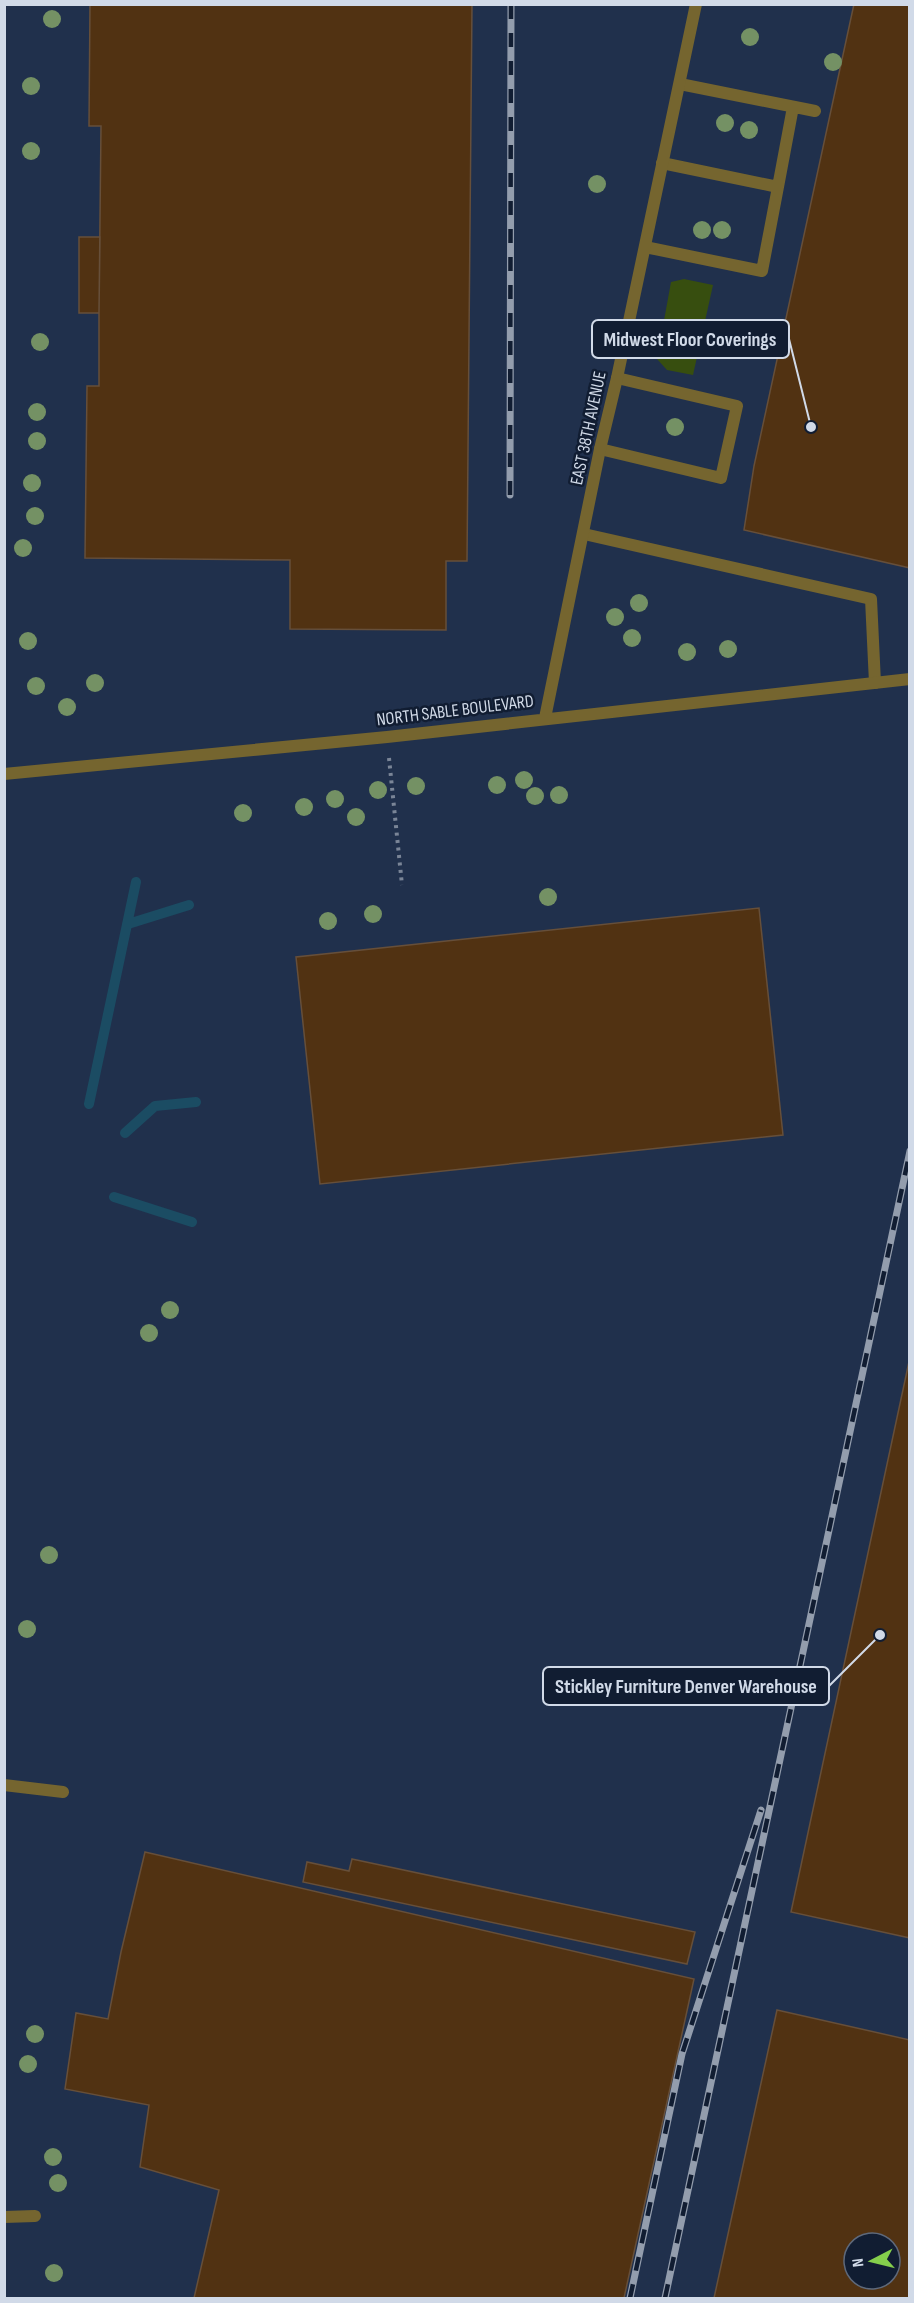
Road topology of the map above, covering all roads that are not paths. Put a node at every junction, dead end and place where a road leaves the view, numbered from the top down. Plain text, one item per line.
1 (696, 4) edge
2 (680, 84) junction
3 (793, 107) junction
4 (815, 111) dead end
5 (662, 163) junction
6 (778, 187) junction
7 (645, 247) junction
8 (617, 378) junction
9 (600, 449) junction
10 (584, 534) junction
11 (909, 679) edge
12 (875, 683) junction
13 (545, 718) junction
14 (4, 774) edge
15 (4, 1785) edge
16 (63, 1792) dead end
17 (35, 2216) dead end
18 (4, 2217) edge

1 - 2 street, EAST 38TH AVENUE
2 - 3 street
2 - 5 street, EAST 38TH AVENUE
3 - 4 street
3 - 6 street
5 - 6 street
5 - 7 street, EAST 38TH AVENUE
6 - 7 street
7 - 8 street, EAST 38TH AVENUE
8 - 9 street, EAST 38TH AVENUE
8 - 9 street
9 - 10 street, EAST 38TH AVENUE
10 - 12 street
10 - 13 street, EAST 38TH AVENUE
11 - 12 street, NORTH SABLE BOULEVARD
12 - 13 street, NORTH SABLE BOULEVARD
13 - 14 street, NORTH SABLE BOULEVARD
15 - 16 street
17 - 18 street

